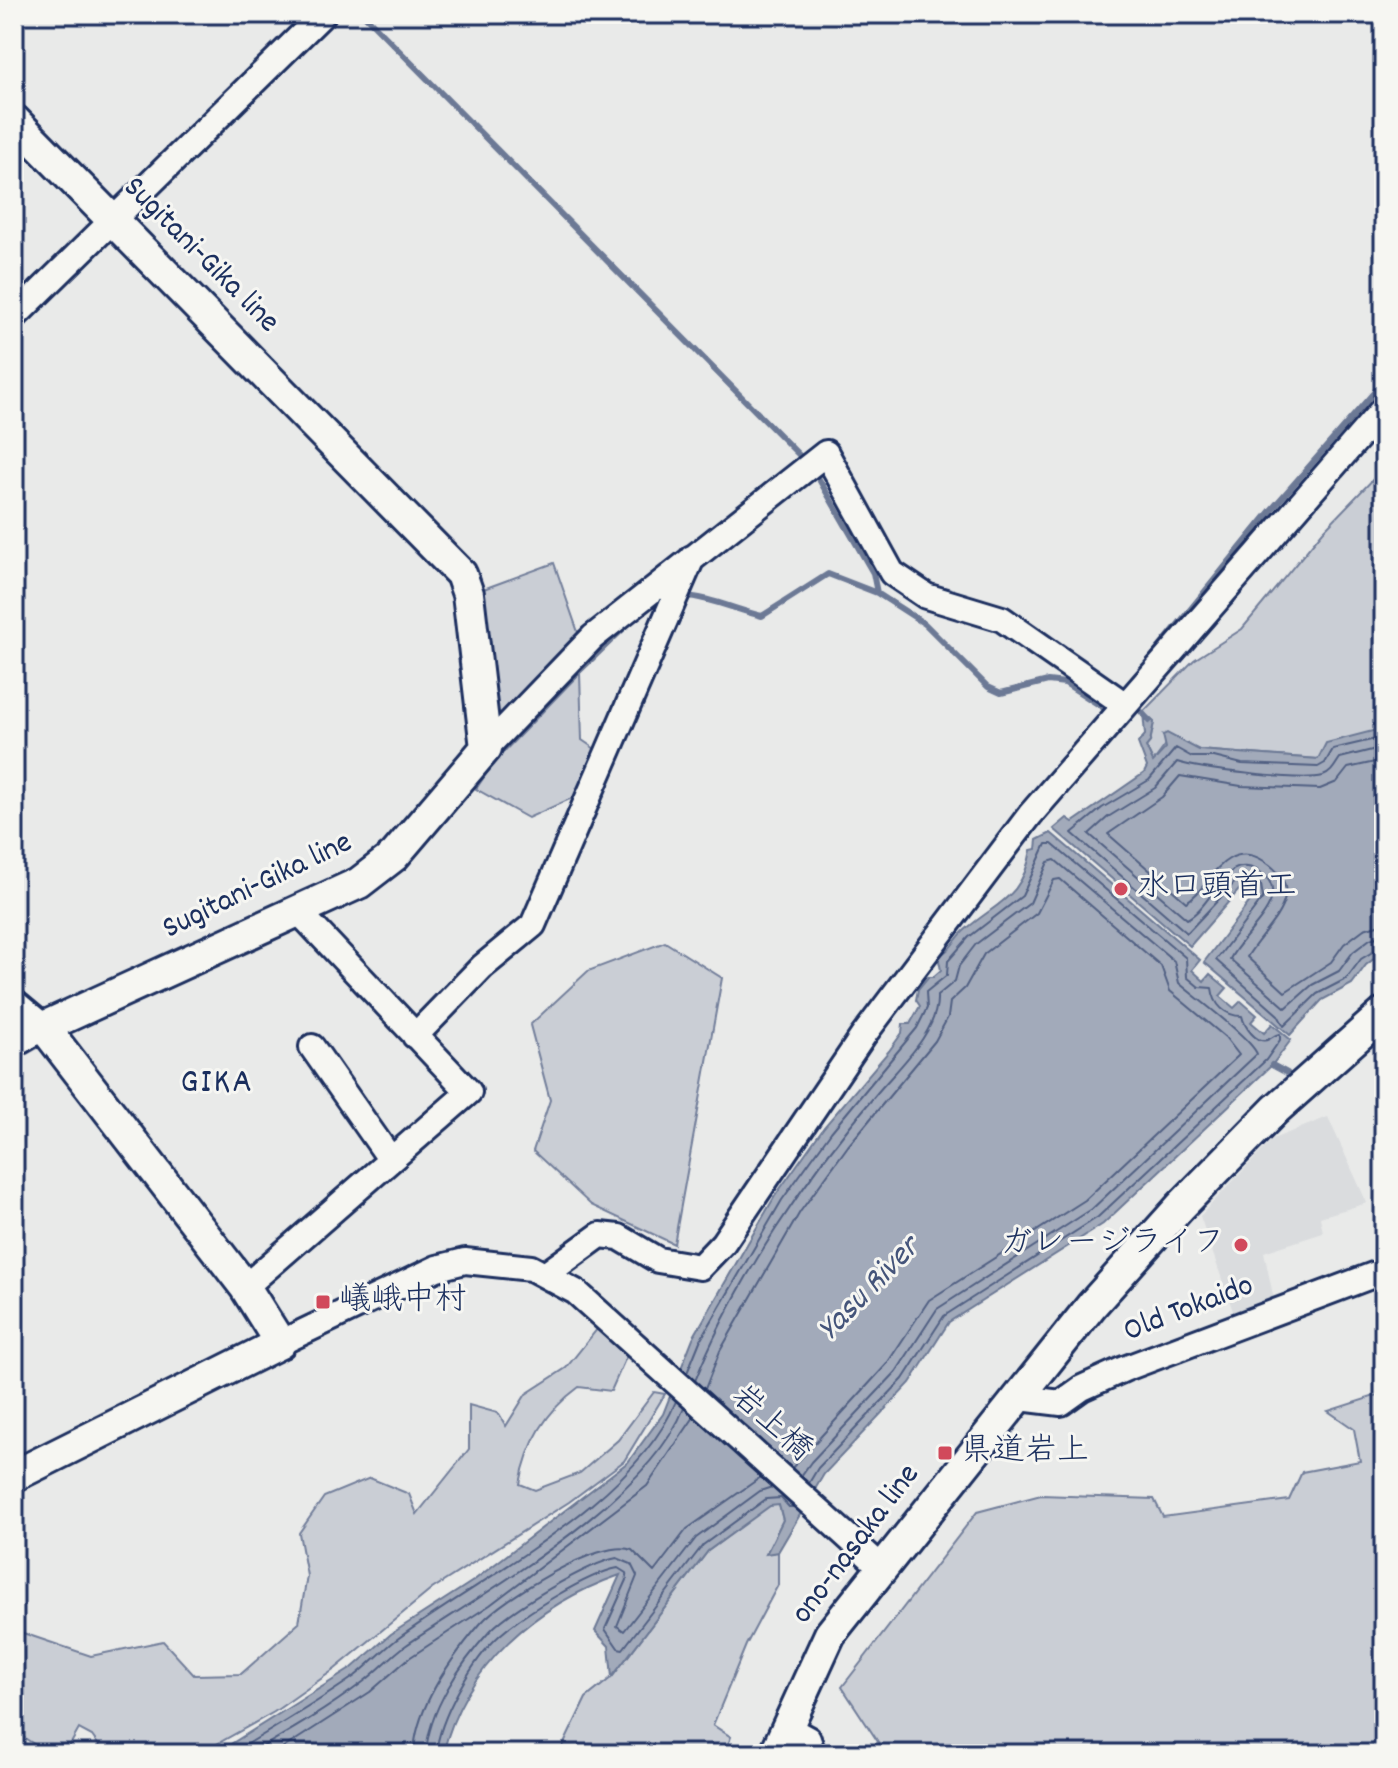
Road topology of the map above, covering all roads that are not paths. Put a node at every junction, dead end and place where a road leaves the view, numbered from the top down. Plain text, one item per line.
1 (323, 14) edge
2 (14, 120) edge
3 (113, 220) junction
4 (14, 317) edge
5 (1384, 408) edge
6 (693, 555) junction
7 (1124, 704) junction
8 (486, 748) junction
9 (300, 913) junction
10 (14, 1002) edge
11 (1384, 1013) edge
12 (44, 1027) junction
13 (415, 1036) junction
14 (14, 1045) edge
15 (312, 1047) dead end
16 (391, 1160) junction
17 (1384, 1271) edge
18 (545, 1275) junction
19 (245, 1287) junction
20 (280, 1343) junction
21 (1020, 1398) junction
22 (17, 1468) edge
23 (881, 1567) junction
24 (781, 1740) edge
25 (813, 1754) edge

1 - 3 street
2 - 3 main road, Sugitani-Gika line
3 - 4 street
3 - 8 main road, Sugitani-Gika line
5 - 7 street
6 - 7 street
6 - 8 street
6 - 13 street
7 - 18 street
8 - 9 main road, Sugitani-Gika line
9 - 12 main road, Sugitani-Gika line
9 - 13 street
10 - 12 street
11 - 21 main road, ono-nasaka line
12 - 14 street
12 - 19 main road
13 - 16 street
15 - 16 street
16 - 19 street
17 - 21 street, Old Tokaido
18 - 20 street, 岩上橋
18 - 23 street, 岩上橋
19 - 20 main road
20 - 22 main road
21 - 23 main road, ono-nasaka line
23 - 24 main road, ono-nasaka line
24 - 25 street

